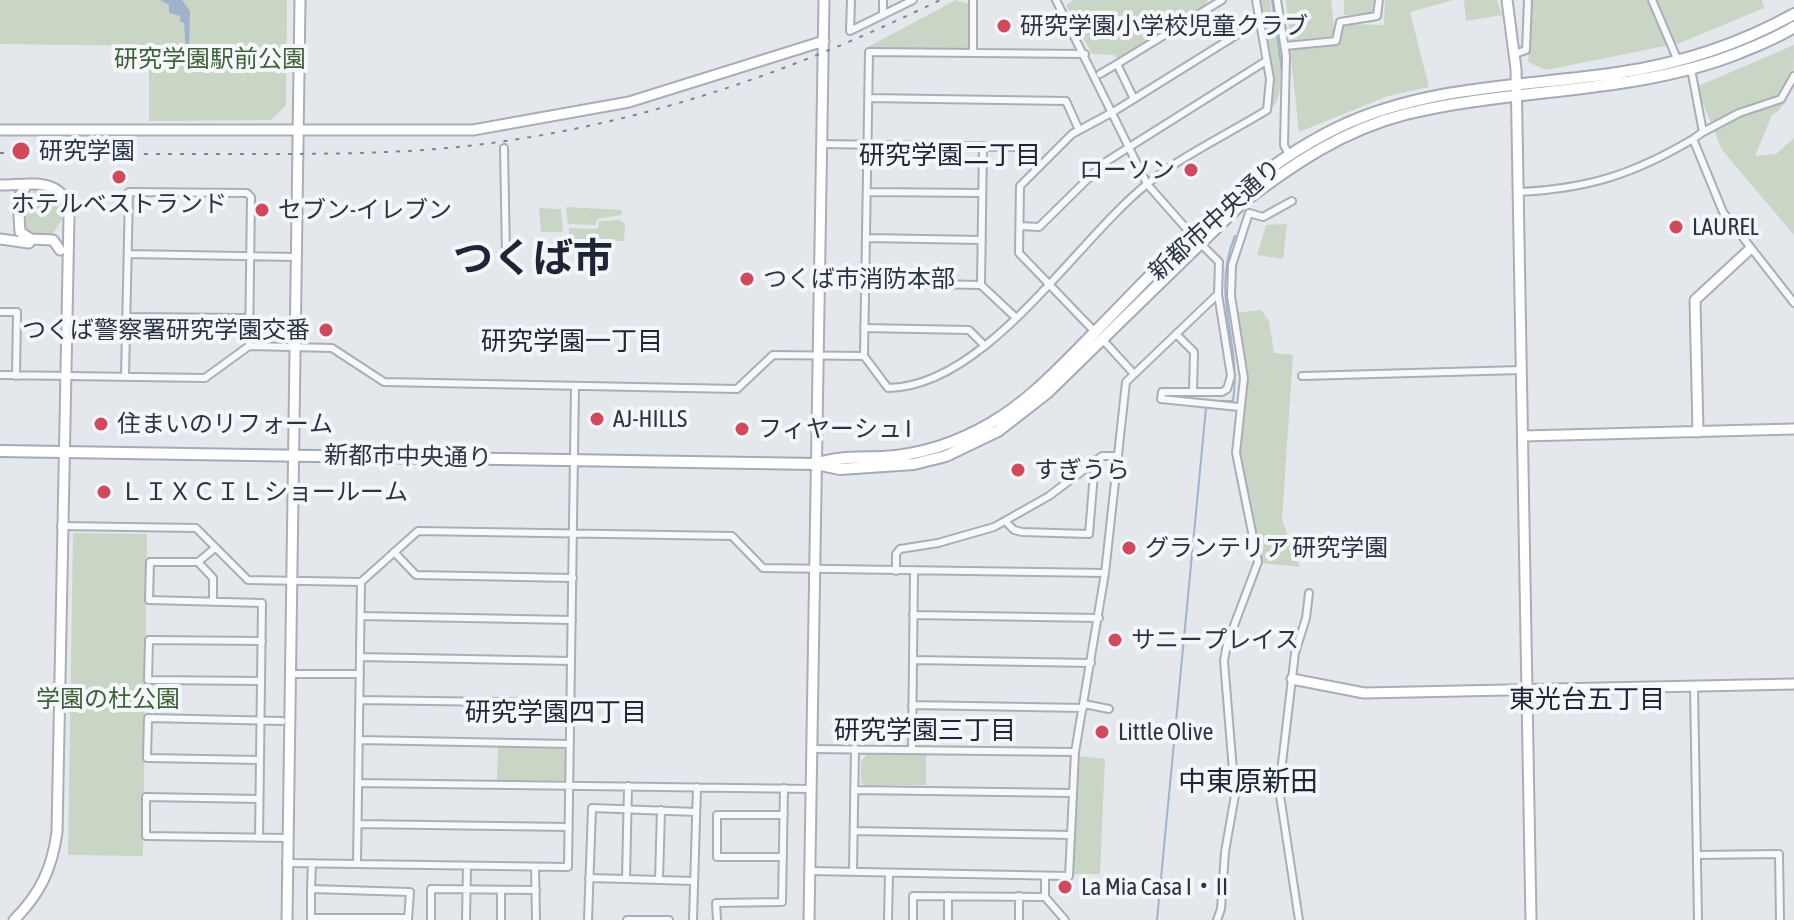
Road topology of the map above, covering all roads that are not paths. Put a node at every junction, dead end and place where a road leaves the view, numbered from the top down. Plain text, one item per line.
1 (300, 0) edge
2 (824, 0) edge
3 (851, 0) edge
4 (883, 0) edge
5 (913, 0) edge
6 (973, 0) edge
7 (1056, 0) edge
8 (1222, 0) edge
9 (1256, 0) edge
10 (1277, 0) edge
11 (1379, 0) edge
12 (1507, 0) edge
13 (1528, 0) edge
14 (1652, 0) edge
15 (1794, 14) edge
16 (883, 15) junction
17 (1259, 21) junction
18 (1794, 27) edge
19 (824, 41) junction
20 (1285, 46) junction
21 (973, 52) junction
22 (1085, 54) junction
23 (1515, 54) junction
24 (1266, 61) junction
25 (1678, 61) junction
26 (1117, 64) junction
27 (1691, 69) junction
28 (1100, 74) dead end
29 (1794, 76) edge
30 (1516, 84) junction
31 (1516, 96) junction
32 (868, 98) junction
33 (1134, 99) junction
34 (1113, 112) junction
35 (0, 130) edge
36 (298, 130) junction
37 (1079, 130) junction
38 (1703, 132) junction
39 (1693, 139) junction
40 (822, 144) junction
41 (868, 144) junction
42 (983, 146) junction
43 (504, 148) dead end
44 (1130, 149) junction
45 (1289, 155) junction
46 (1039, 167) junction
47 (1147, 184) junction
48 (0, 185) edge
49 (27, 185) junction
50 (867, 192) junction
51 (1518, 192) junction
52 (982, 193) junction
53 (1292, 201) dead end
54 (1246, 208) junction
55 (69, 216) junction
56 (1020, 226) junction
57 (866, 238) junction
58 (0, 239) edge
59 (1196, 239) junction
60 (53, 240) junction
61 (982, 240) junction
62 (60, 250) junction
63 (1749, 250) junction
64 (128, 254) junction
65 (250, 256) junction
66 (506, 256) dead end
67 (296, 257) junction
68 (66, 263) junction
69 (1049, 282) junction
70 (865, 283) junction
71 (981, 285) junction
72 (1218, 294) junction
73 (1794, 303) edge
74 (0, 312) edge
75 (1014, 316) junction
76 (126, 317) junction
77 (249, 318) junction
78 (864, 328) junction
79 (1176, 334) junction
80 (1099, 336) junction
81 (249, 346) junction
82 (985, 346) junction
83 (294, 347) junction
84 (818, 356) junction
85 (864, 356) junction
86 (1521, 370) junction
87 (1134, 374) junction
88 (0, 375) edge
89 (16, 376) junction
90 (63, 376) junction
91 (1302, 376) dead end
92 (125, 377) junction
93 (575, 386) junction
94 (1193, 391) junction
95 (1239, 407) junction
96 (1794, 429) edge
97 (1698, 432) junction
98 (1523, 436) junction
99 (0, 451) edge
100 (62, 452) junction
101 (293, 456) junction
102 (1118, 456) junction
103 (574, 460) junction
104 (1095, 461) junction
105 (816, 464) junction
106 (1005, 521) junction
107 (61, 526) junction
108 (573, 533) junction
109 (215, 548) junction
110 (394, 552) junction
111 (198, 562) junction
112 (815, 569) junction
113 (896, 571) junction
114 (914, 572) junction
115 (1105, 573) junction
116 (573, 578) junction
117 (291, 580) junction
118 (361, 582) junction
119 (1309, 593) dead end
120 (213, 602) junction
121 (913, 615) junction
122 (361, 616) junction
123 (1099, 618) junction
124 (572, 620) junction
125 (262, 641) junction
126 (360, 657) junction
127 (913, 660) junction
128 (571, 661) junction
129 (1091, 663) junction
130 (296, 674) dead end
131 (360, 674) junction
132 (1292, 679) junction
133 (261, 681) junction
134 (1794, 684) edge
135 (1694, 686) junction
136 (1527, 689) junction
137 (360, 700) junction
138 (571, 703) junction
139 (912, 705) junction
140 (1083, 706) junction
141 (1106, 706) dead end
142 (261, 720) junction
143 (282, 721) dead end
144 (359, 740) junction
145 (570, 744) junction
146 (855, 748) junction
147 (812, 749) junction
148 (912, 749) junction
149 (1075, 752) junction
150 (260, 760) junction
151 (359, 783) junction
152 (569, 785) junction
153 (628, 786) junction
154 (697, 787) junction
155 (784, 788) junction
156 (811, 789) junction
157 (854, 790) junction
158 (1073, 793) junction
159 (259, 799) junction
160 (628, 809) junction
161 (661, 810) junction
162 (696, 812) junction
163 (784, 815) junction
164 (358, 824) junction
165 (569, 827) junction
166 (854, 831) junction
167 (1071, 835) junction
168 (259, 838) junction
169 (287, 838) junction
170 (1697, 855) junction
171 (783, 857) junction
172 (286, 863) junction
173 (312, 863) junction
174 (357, 864) junction
175 (467, 866) junction
176 (535, 867) junction
177 (810, 871) junction
178 (853, 872) junction
179 (889, 873) junction
180 (1045, 876) junction
181 (589, 878) junction
182 (626, 879) junction
183 (659, 880) junction
184 (694, 881) junction
185 (311, 889) junction
186 (467, 889) junction
187 (501, 890) junction
188 (536, 890) junction
189 (948, 896) junction
190 (1019, 896) junction
191 (1045, 897) junction
192 (408, 919) edge
193 (14, 920) edge
194 (287, 920) edge
195 (431, 920) edge
196 (466, 920) edge
197 (501, 920) edge
198 (536, 920) edge
199 (588, 920) edge
200 (627, 920) edge
201 (669, 920) edge
202 (693, 920) edge
203 (717, 920) edge
204 (809, 920) edge
205 (888, 920) edge
206 (913, 920) edge
207 (948, 920) edge
208 (1019, 920) edge
209 (1065, 920) edge
210 (1217, 920) edge
211 (1299, 920) edge
212 (1531, 920) edge
213 (1698, 920) edge
214 (1780, 920) edge

1 - 36 street
2 - 19 street
3 - 16 street
4 - 16 street
5 - 16 street
6 - 21 street
7 - 22 street
8 - 26 street
9 - 17 street
10 - 20 street
11 - 20 street
12 - 23 street
13 - 23 street
14 - 25 street
15 - 25 main road, 新都市中央通り
17 - 24 street
17 - 33 street
18 - 27 main road, 新都市中央通り
19 - 36 street
19 - 40 street
20 - 45 street
21 - 22 street
21 - 32 street
22 - 34 street
23 - 30 street
24 - 44 street
24 - 47 street
25 - 30 main road, 新都市中央通り
26 - 28 street
26 - 33 street
27 - 31 main road, 新都市中央通り
27 - 38 street
29 - 38 street
30 - 31 street
30 - 45 main road, 新都市中央通り
31 - 51 street
31 - 54 main road, 新都市中央通り
32 - 37 street
32 - 41 street
33 - 34 street
34 - 37 street
34 - 44 street
35 - 36 street
36 - 67 street
37 - 46 street
38 - 39 street
39 - 51 street
39 - 63 street
40 - 41 street
40 - 84 street
41 - 42 street
41 - 50 street
42 - 46 street
42 - 52 street
43 - 66 street
44 - 47 street
44 - 56 street
45 - 59 main road, 新都市中央通り
46 - 56 street
47 - 59 street
47 - 69 street
48 - 49 street
49 - 55 street
49 - 60 street
50 - 52 street
50 - 57 street
51 - 86 street
52 - 61 street
53 - 54 street
54 - 59 main road, 新都市中央通り
54 - 95 street
55 - 60 street
55 - 68 street
56 - 69 street
57 - 61 street
57 - 70 street
58 - 62 street
59 - 72 street
59 - 80 main road, 新都市中央通り
60 - 62 street
61 - 71 street
62 - 68 street
63 - 73 street
63 - 97 street
64 - 65 street
64 - 65 street
64 - 76 street
65 - 67 street
65 - 77 street
67 - 83 street
68 - 90 street
69 - 75 street
69 - 80 street
70 - 71 street
70 - 78 street
71 - 75 street
72 - 79 street
72 - 94 street
74 - 89 street
75 - 82 street
76 - 77 street
76 - 92 street
77 - 81 street
78 - 82 street
78 - 85 street
79 - 87 street
79 - 94 street
80 - 87 street
80 - 105 main road, 新都市中央通り
81 - 83 street
81 - 92 street
82 - 85 street
83 - 93 street
83 - 101 street
84 - 85 street
84 - 93 street
84 - 105 street
86 - 91 street
86 - 98 street
87 - 102 street
88 - 89 street
89 - 90 street
90 - 92 street
90 - 100 street
93 - 103 street
94 - 95 street
95 - 210 street
96 - 97 street
97 - 98 street
98 - 136 street
99 - 100 main road, 新都市中央通り
100 - 101 main road, 新都市中央通り
100 - 107 street
101 - 103 main road, 新都市中央通り
101 - 117 street
102 - 104 street
102 - 115 street
103 - 105 main road, 新都市中央通り
103 - 108 street
104 - 106 street
104 - 106 street
105 - 112 street
106 - 113 street
107 - 109 street
107 - 193 street
108 - 110 street
108 - 112 street
108 - 116 street
109 - 111 street
109 - 117 street
110 - 116 street
110 - 118 street
111 - 120 street
111 - 120 street
112 - 113 street
112 - 147 street
113 - 114 street
114 - 115 street
114 - 121 street
115 - 123 street
116 - 124 street
117 - 118 street
117 - 169 street
118 - 122 street
119 - 132 street
120 - 125 street
121 - 123 street
121 - 127 street
122 - 124 street
122 - 126 street
123 - 129 street
124 - 128 street
125 - 133 street
125 - 133 street
126 - 128 street
126 - 131 street
127 - 129 street
127 - 139 street
128 - 138 street
129 - 140 street
130 - 131 street
131 - 137 street
132 - 136 street
132 - 211 street
133 - 142 street
134 - 135 street
135 - 136 street
135 - 170 street
136 - 212 street
137 - 138 street
137 - 144 street
138 - 145 street
139 - 140 street
139 - 148 street
140 - 141 street
140 - 149 street
142 - 143 street
142 - 150 street
142 - 150 street
144 - 145 street
144 - 151 street
145 - 152 street
146 - 147 street
146 - 148 street
146 - 157 street
147 - 156 street
148 - 149 street
149 - 158 street
150 - 159 street
151 - 152 street
151 - 164 street
152 - 153 street
152 - 165 street
153 - 154 street
153 - 160 street
154 - 155 street
154 - 162 street
155 - 156 street
155 - 163 street
156 - 177 street
157 - 158 street
157 - 166 street
158 - 167 street
159 - 168 street
159 - 168 street
160 - 161 street
160 - 181 street
160 - 182 street
161 - 162 street
161 - 183 street
162 - 184 street
163 - 171 street
163 - 171 street
164 - 165 street
164 - 174 street
165 - 176 street
166 - 167 street
166 - 178 street
167 - 180 street
168 - 169 street
169 - 172 street
170 - 213 street
170 - 214 street
171 - 203 street
172 - 173 street
172 - 194 street
173 - 174 street
173 - 185 street
174 - 175 street
175 - 176 street
175 - 186 street
176 - 188 street
177 - 178 street
177 - 204 street
178 - 179 street
179 - 180 street
179 - 205 street
180 - 191 street
181 - 182 street
181 - 199 street
182 - 183 street
183 - 184 street
184 - 202 street
185 - 192 street
185 - 192 street
186 - 187 street
186 - 195 street
186 - 196 street
187 - 188 street
187 - 197 street
188 - 198 street
189 - 190 street
189 - 206 street
189 - 207 street
190 - 191 street
190 - 208 street
191 - 209 street
200 - 201 street

